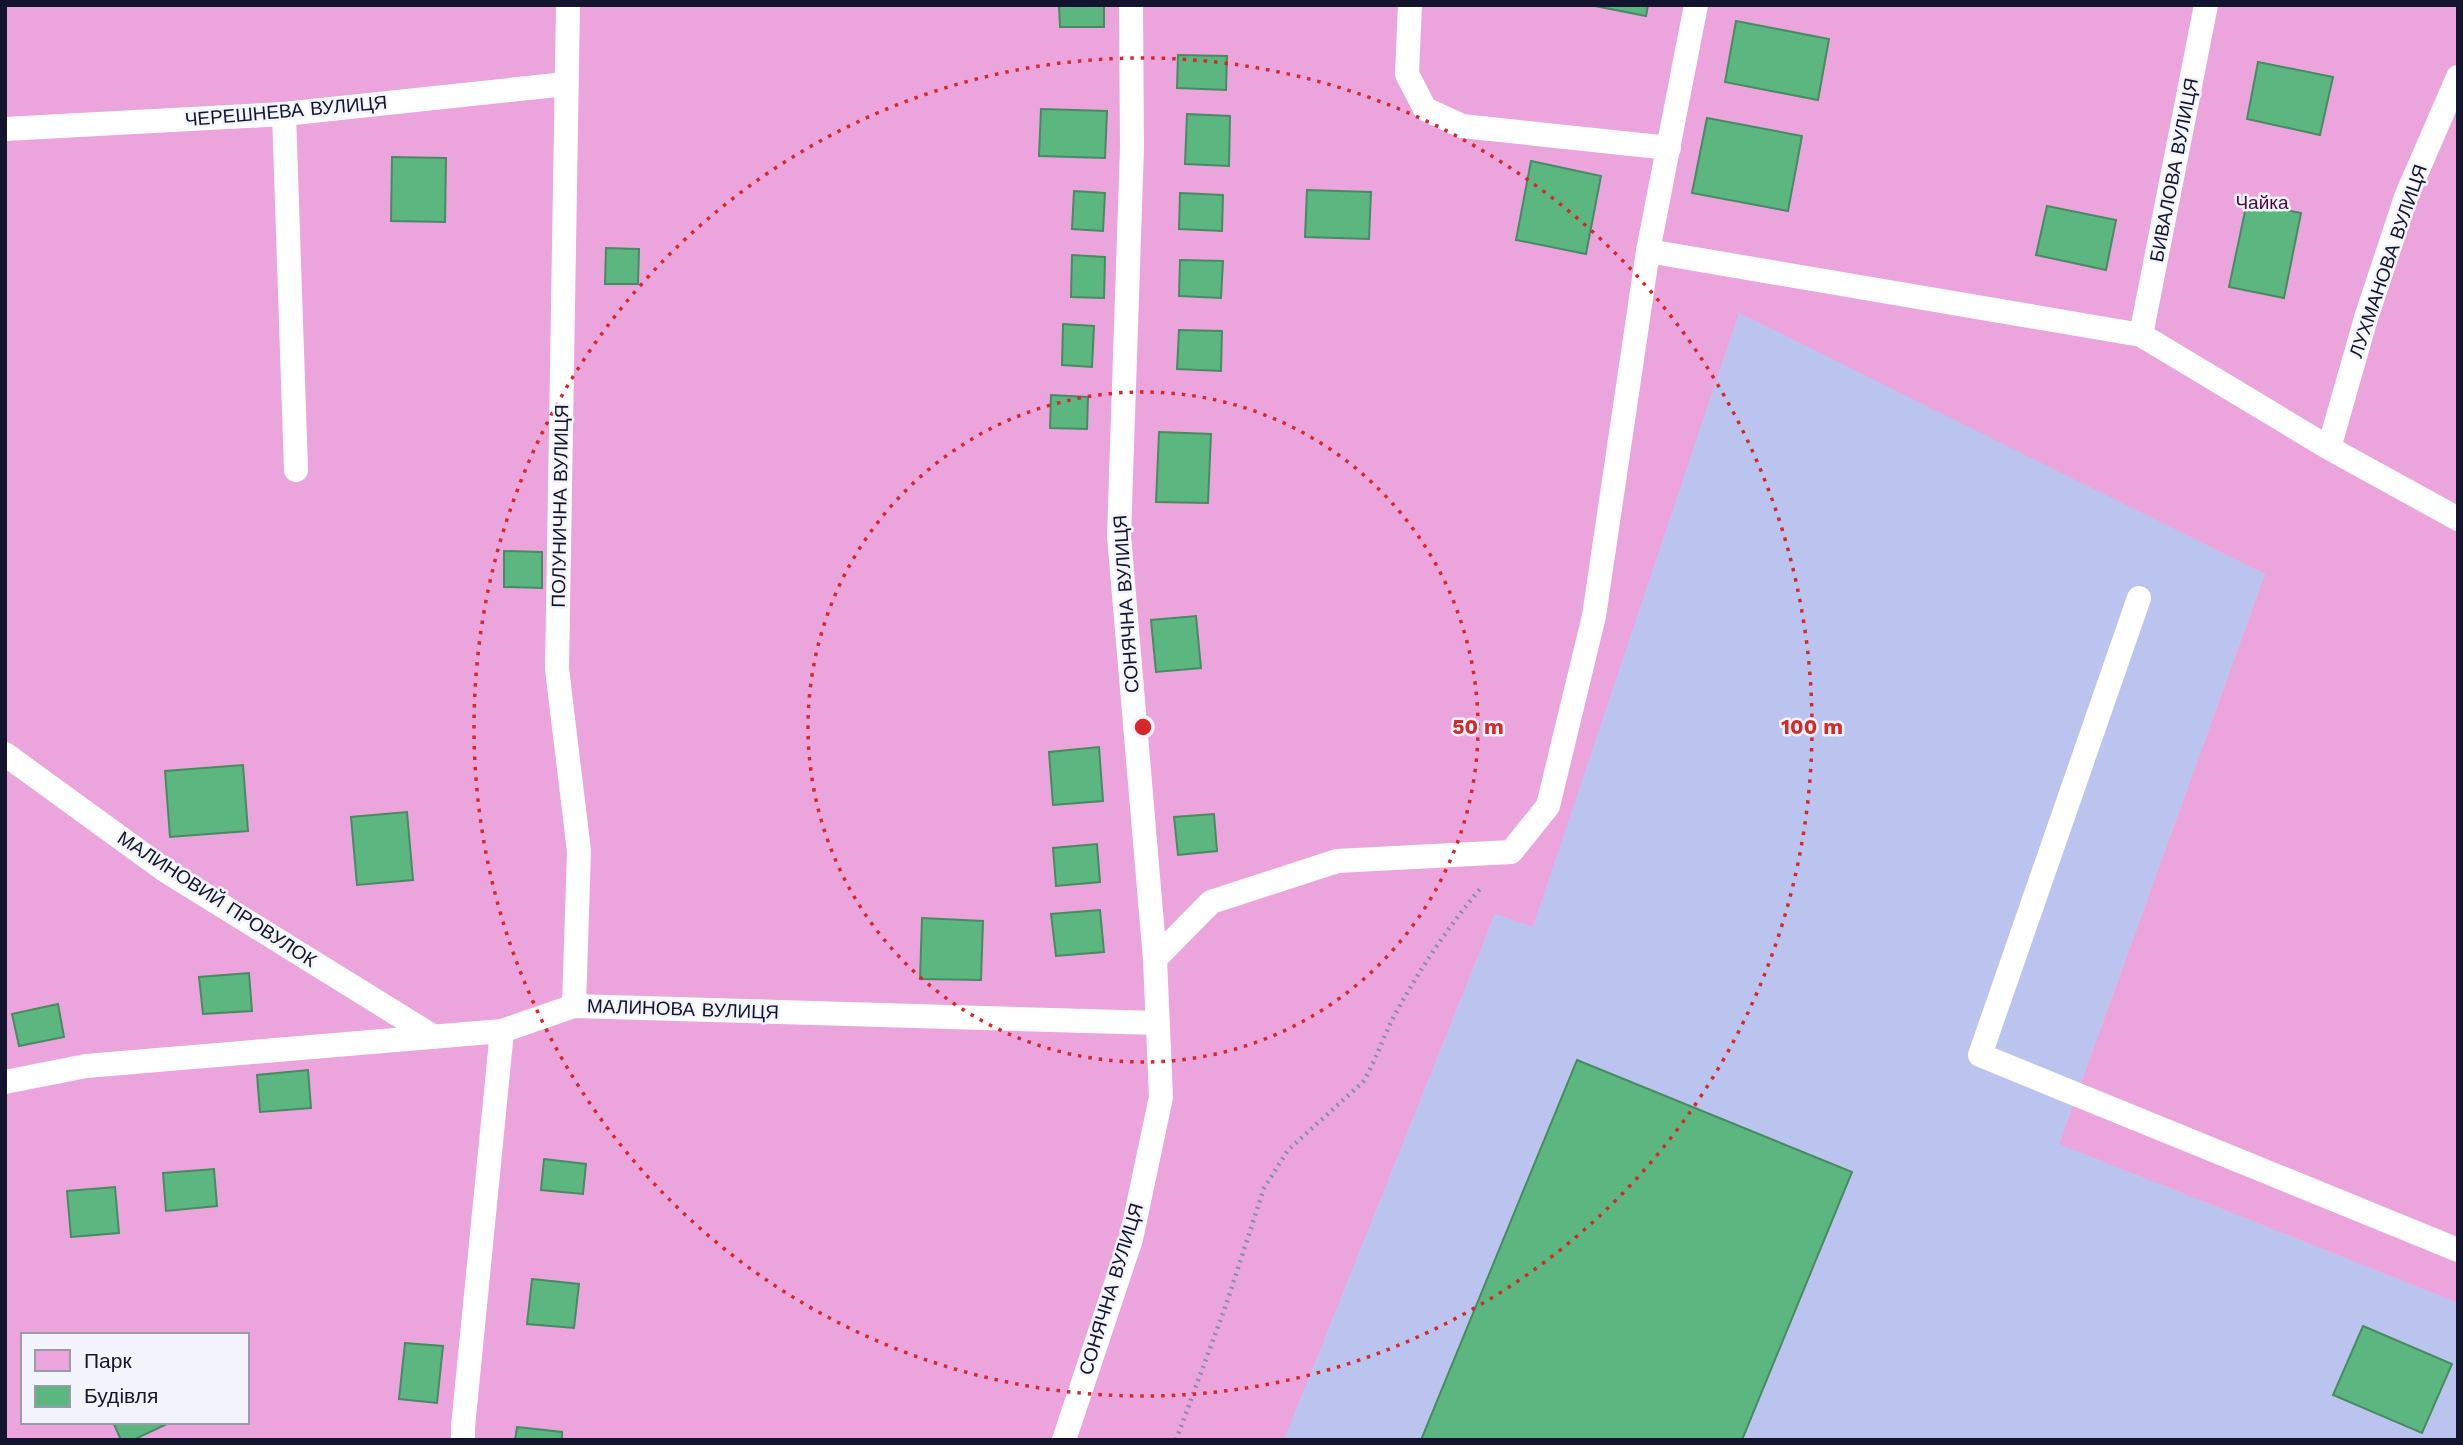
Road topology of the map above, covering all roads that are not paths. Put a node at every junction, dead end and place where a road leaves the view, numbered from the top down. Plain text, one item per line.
1 (568, 5) edge
2 (1131, 5) edge
3 (1410, 5) edge
4 (1696, 5) edge
5 (2206, 5) edge
6 (2458, 77) edge
7 (566, 84) junction
8 (284, 114) junction
9 (5, 130) edge
10 (1669, 148) junction
11 (1648, 251) junction
12 (2141, 335) junction
13 (2329, 448) junction
14 (296, 470) dead end
15 (2458, 519) edge
16 (2139, 598) dead end
17 (5, 754) edge
18 (1155, 958) junction
19 (574, 1006) junction
20 (1157, 1023) junction
21 (502, 1031) junction
22 (434, 1037) junction
23 (5, 1082) edge
24 (2458, 1250) edge
25 (463, 1440) edge
26 (1064, 1440) edge

1 - 7 lane, ПОЛУНИЧНА ВУЛИЦЯ
2 - 18 lane, СОНЯЧНА ВУЛИЦЯ
3 - 10 lane
4 - 10 lane
5 - 12 lane, БИВАЛОВА ВУЛИЦЯ
6 - 13 lane, ЛУХМАНОВА ВУЛИЦЯ
7 - 8 lane, ЧЕРЕШНЕВА ВУЛИЦЯ
7 - 19 lane, ПОЛУНИЧНА ВУЛИЦЯ
8 - 9 lane, ЧЕРЕШНЕВА ВУЛИЦЯ
8 - 14 lane
10 - 11 lane
11 - 12 lane
11 - 18 lane
12 - 13 lane
13 - 15 lane
16 - 24 lane
17 - 22 lane, МАЛИНОВИЙ ПРОВУЛОК
18 - 20 lane, СОНЯЧНА ВУЛИЦЯ
19 - 20 lane, МАЛИНОВА ВУЛИЦЯ
19 - 21 lane, МАЛИНОВА ВУЛИЦЯ
20 - 26 lane, СОНЯЧНА ВУЛИЦЯ
21 - 22 lane, МАЛИНОВА ВУЛИЦЯ
21 - 25 lane
22 - 23 lane, МАЛИНОВА ВУЛИЦЯ

